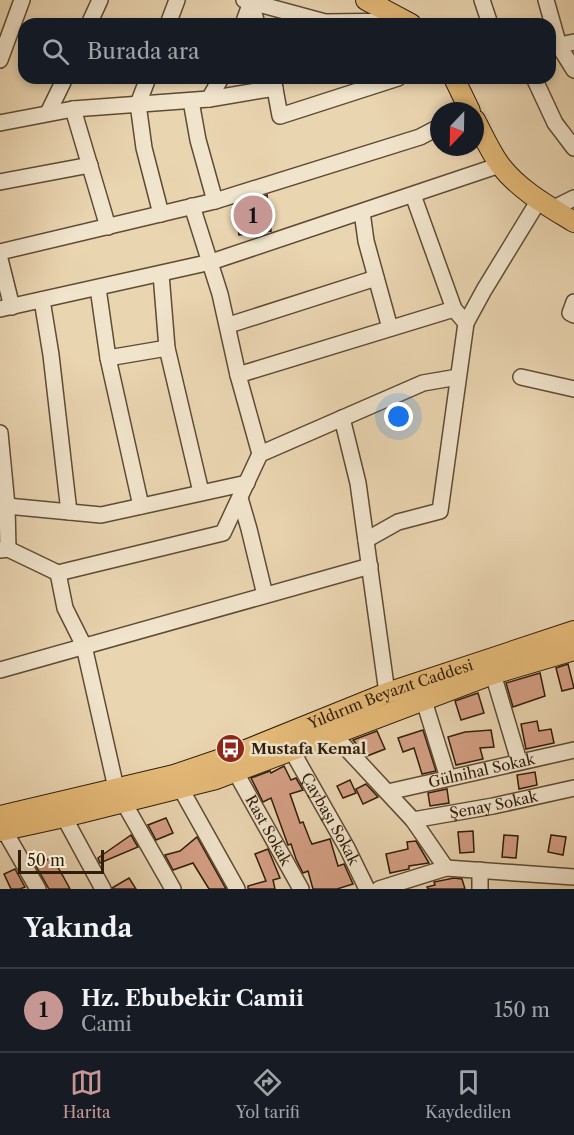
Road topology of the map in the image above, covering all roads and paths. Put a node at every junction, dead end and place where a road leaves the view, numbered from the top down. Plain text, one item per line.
1 (21, 0) edge
2 (100, 0) edge
3 (177, 0) edge
4 (366, 0) edge
5 (482, 0) edge
6 (546, 0) edge
7 (247, 1) edge
8 (92, 18) edge
9 (170, 18) edge
10 (244, 18) edge
11 (254, 18) edge
12 (310, 18) edge
13 (400, 18) edge
14 (488, 18) edge
15 (552, 18) edge
16 (556, 30) edge
17 (561, 45) edge
18 (0, 60) edge
19 (574, 70) edge
20 (61, 84) edge
21 (146, 84) edge
22 (218, 84) edge
23 (270, 84) edge
24 (274, 84) edge
25 (380, 84) edge
26 (457, 84) edge
27 (537, 84) edge
28 (209, 99) junction
29 (191, 100) junction
30 (466, 102) edge
31 (138, 104) junction
32 (73, 109) junction
33 (48, 113) junction
34 (0, 123) edge
35 (430, 132) edge
36 (484, 136) edge
37 (574, 148) edge
38 (90, 165) junction
39 (500, 165) junction
40 (0, 182) edge
41 (413, 195) junction
42 (574, 198) edge
43 (215, 201) junction
44 (545, 205) junction
45 (192, 206) junction
46 (362, 212) junction
47 (161, 214) junction
48 (574, 222) edge
49 (108, 227) junction
50 (0, 252) edge
51 (0, 259) edge
52 (211, 262) junction
53 (161, 274) junction
54 (376, 278) junction
55 (98, 288) junction
56 (42, 300) junction
57 (574, 302) edge
58 (6, 308) edge
59 (454, 309) junction
60 (574, 315) edge
61 (466, 323) junction
62 (229, 325) junction
63 (390, 328) junction
64 (167, 348) junction
65 (108, 358) junction
66 (238, 375) junction
67 (458, 377) junction
68 (521, 377) dead end
69 (574, 389) edge
70 (342, 418) junction
71 (0, 432) edge
72 (0, 439) edge
73 (260, 454) junction
74 (247, 483) junction
75 (201, 492) junction
76 (240, 498) junction
77 (7, 506) junction
78 (141, 506) junction
79 (69, 512) junction
80 (366, 540) junction
81 (4, 549) edge
82 (370, 566) junction
83 (58, 573) junction
84 (265, 595) junction
85 (84, 646) junction
86 (573, 648) edge
87 (0, 669) edge
88 (493, 674) junction
89 (387, 693) junction
90 (423, 701) junction
91 (333, 734) junction
92 (292, 750) junction
93 (574, 750) edge
94 (519, 761) junction
95 (235, 771) junction
96 (448, 778) junction
97 (574, 788) edge
98 (181, 789) junction
99 (388, 792) junction
100 (120, 795) junction
101 (64, 817) junction
102 (413, 820) junction
103 (1, 826) edge
104 (446, 868) junction
105 (480, 870) junction
106 (574, 877) edge
107 (38, 889) edge
108 (103, 889) edge
109 (173, 889) edge
110 (237, 889) edge
111 (301, 889) edge
112 (367, 889) edge
113 (379, 889) edge
114 (480, 889) edge

1 - 18 street
2 - 8 street
3 - 9 street
4 - 13 main road
5 - 14 street
6 - 15 street
7 - 10 street
7 - 11 street
7 - 12 street
16 - 17 street
17 - 19 street
20 - 33 street
21 - 31 street
22 - 28 street
23 - 28 street
24 - 25 street
26 - 30 main road
27 - 37 street
28 - 29 street
29 - 31 street
29 - 43 street
31 - 32 street
31 - 47 street
32 - 33 street
32 - 38 street
33 - 34 street
35 - 43 street
36 - 39 main road
38 - 40 street
38 - 49 street
39 - 41 street
39 - 44 main road
41 - 46 street
41 - 59 street
42 - 44 street
43 - 45 street
44 - 48 main road
44 - 61 street
45 - 47 street
45 - 52 street
46 - 52 street
46 - 54 street
47 - 49 street
49 - 50 street
51 - 58 street
52 - 53 street
52 - 62 street
53 - 55 street
53 - 64 street
54 - 62 street
54 - 63 street
55 - 56 street
55 - 65 street
56 - 58 street
56 - 79 street
57 - 60 street
59 - 61 street
59 - 63 street
61 - 67 street
62 - 66 street
63 - 66 street
64 - 65 street
64 - 75 street
65 - 78 street
66 - 73 street
67 - 70 street
67 - 80 street
68 - 69 street
70 - 73 street
70 - 80 street
71 - 72 street
72 - 77 street
73 - 74 street
74 - 75 street
74 - 76 street
75 - 78 street
76 - 83 street
76 - 84 street
77 - 79 street
77 - 81 street
78 - 79 street
80 - 82 street
81 - 83 street
82 - 84 street
82 - 89 street
83 - 85 street
84 - 85 street
85 - 87 street
85 - 100 street
86 - 88 main road
86 - 89 main road, Yıldırım Beyazıt Caddesi
88 - 90 main road
88 - 94 street
89 - 100 main road, Yıldırım Beyazıt Caddesi
90 - 91 main road
90 - 96 street
91 - 92 main road
91 - 99 street
92 - 95 main road
92 - 112 street, Çaybaşı Sokak
93 - 94 street, Gülnihal Sokak
94 - 96 street, Gülnihal Sokak
95 - 98 main road
95 - 111 street, Rast Sokak
96 - 99 street, Gülnihal Sokak
97 - 102 street, Şenay Sokak
98 - 100 main road
98 - 110 street
99 - 102 street
100 - 101 main road
100 - 103 main road, Yıldırım Beyazıt Caddesi
100 - 109 street
101 - 103 main road
101 - 108 street
102 - 104 street
103 - 107 street
104 - 105 street
104 - 113 street
105 - 106 street
105 - 114 street

